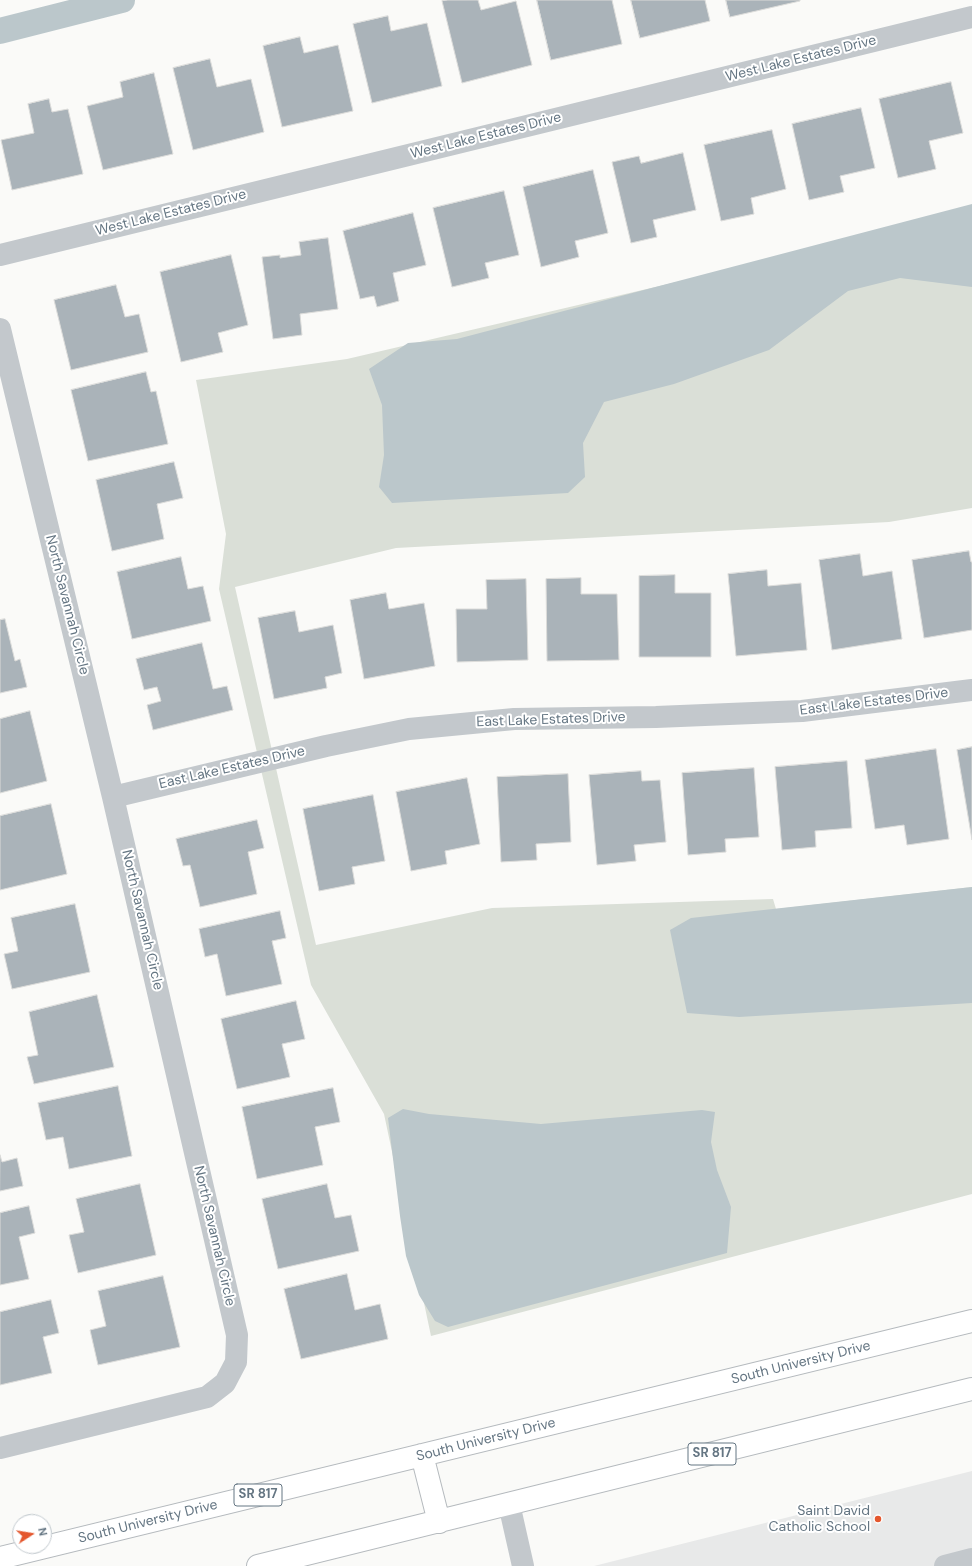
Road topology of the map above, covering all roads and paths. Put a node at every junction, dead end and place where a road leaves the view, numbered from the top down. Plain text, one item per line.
1 (972, 17) edge
2 (0, 255) edge
3 (0, 329) edge
4 (972, 690) edge
5 (113, 797) junction
6 (972, 1321) edge
7 (972, 1390) edge
8 (0, 1448) edge
9 (422, 1455) junction
10 (509, 1504) junction
11 (439, 1522) junction
12 (0, 1558) edge
13 (972, 1558) edge
14 (262, 1565) edge
15 (523, 1566) edge
16 (945, 1566) edge

1 - 2 street, West Lake Estates Drive
3 - 5 street, North Savannah Circle
4 - 5 street, East Lake Estates Drive
5 - 8 street, North Savannah Circle
6 - 9 main road, South University Drive / SR 817
7 - 10 main road, SR 817
9 - 11 main road
9 - 12 main road, South University Drive / SR 817
10 - 11 main road, SR 817
10 - 15 street
11 - 14 main road, SR 817
13 - 16 street

